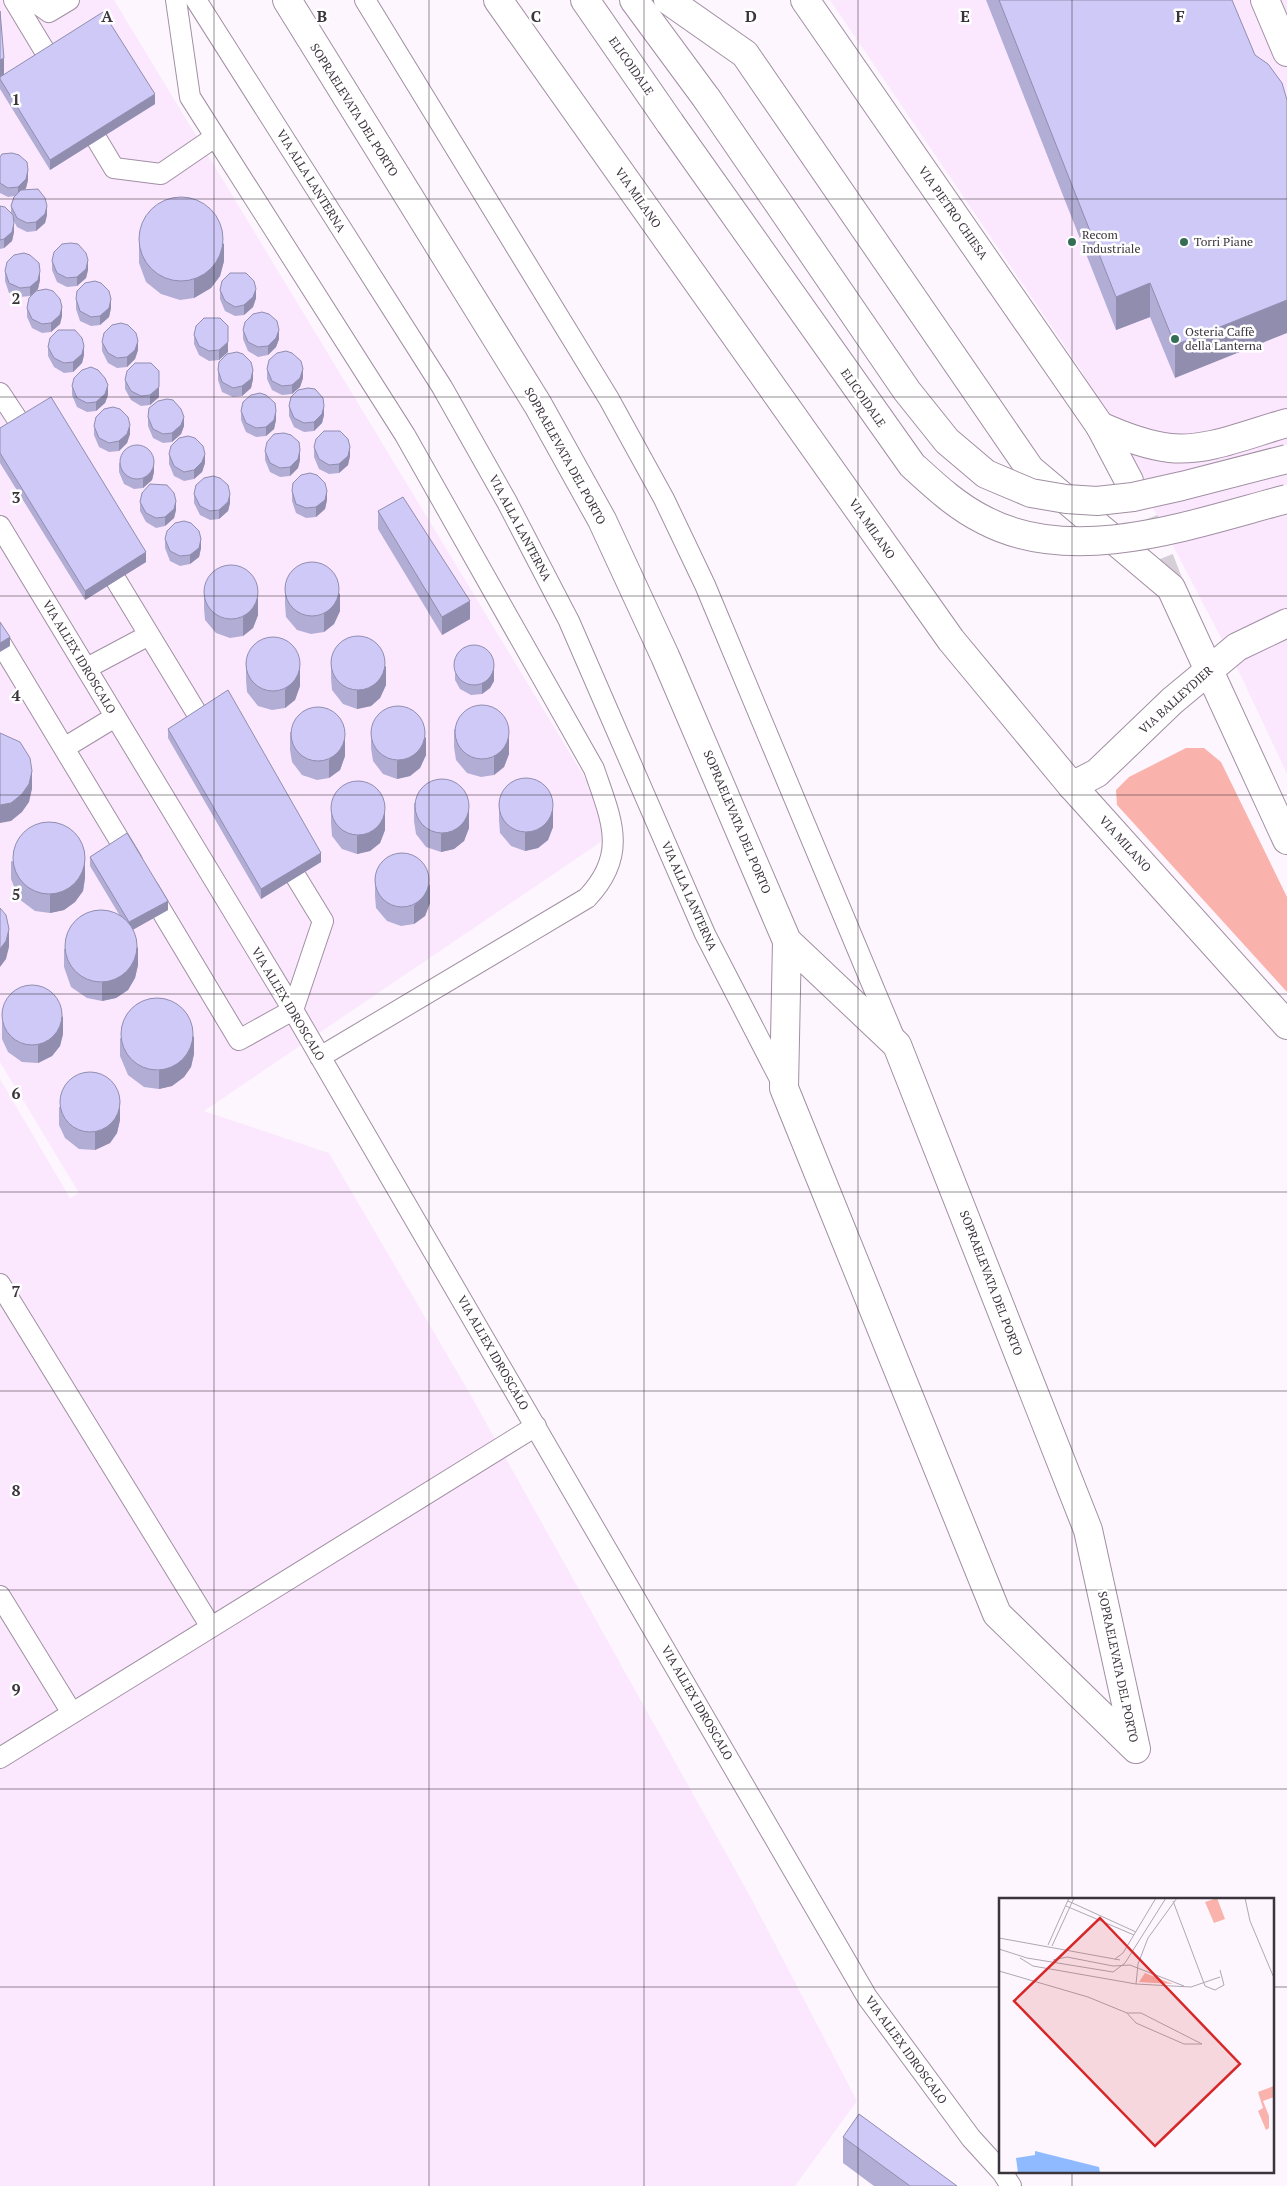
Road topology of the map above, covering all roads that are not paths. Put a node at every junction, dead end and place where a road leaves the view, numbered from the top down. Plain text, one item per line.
1 (14, 0) edge
2 (32, 0) edge
3 (70, 0) edge
4 (176, 0) edge
5 (196, 0) edge
6 (287, 0) edge
7 (365, 0) edge
8 (498, 0) edge
9 (585, 0) edge
10 (634, 0) edge
11 (668, 0) edge
12 (805, 0) edge
13 (1266, 0) edge
14 (1287, 52) edge
15 (216, 137) junction
16 (0, 394) edge
17 (1287, 423) edge
18 (1100, 426) junction
19 (1287, 459) edge
20 (43, 460) edge
21 (1129, 480) tunnel mouth
22 (1287, 499) edge
23 (0, 526) edge
24 (93, 544) edge
25 (1287, 623) edge
26 (149, 635) junction
27 (0, 642) edge
28 (87, 668) junction
29 (1208, 671) junction
30 (115, 717) junction
31 (64, 748) junction
32 (221, 753) edge
33 (1072, 786) junction
34 (272, 837) edge
35 (1287, 840) edge
36 (787, 940) junction
37 (293, 1010) junction
38 (1287, 1025) edge
39 (898, 1046) junction
40 (320, 1057) junction
41 (784, 1088) junction
42 (0, 1284) edge
43 (536, 1426) junction
44 (0, 1596) edge
45 (211, 1627) junction
46 (72, 1713) junction
47 (0, 1758) edge
48 (999, 2169) edge
49 (1003, 2174) edge
50 (1010, 2186) edge

1 - 15 lane
2 - 3 lane
4 - 15 lane
5 - 41 lane, VIA ALLA LANTERNA
6 - 36 main road, SOPRAELEVATA DEL PORTO
7 - 39 lane
8 - 33 main road, VIA MILANO
9 - 22 main road, ELICOIDALE, bridge
10 - 19 main road, bridge
11 - 29 main road
12 - 18 main road, VIA PIETRO CHIESA
13 - 14 main road
15 - 40 lane
16 - 20 lane
17 - 18 main road
18 - 21 main road
23 - 28 lane, VIA ALL'EX IDROSCALO
24 - 26 lane
25 - 29 main road, VIA BALLEYDIER
26 - 28 lane
26 - 32 lane
27 - 31 lane
28 - 30 lane, VIA ALL'EX IDROSCALO
29 - 33 main road, VIA BALLEYDIER
29 - 35 main road
30 - 31 lane
30 - 37 lane, VIA ALL'EX IDROSCALO
31 - 37 lane
33 - 38 main road, VIA MILANO
34 - 37 lane
36 - 39 main road, SOPRAELEVATA DEL PORTO
36 - 41 main road, SOPRAELEVATA DEL PORTO
37 - 40 lane, VIA ALL'EX IDROSCALO
39 - 41 main road, SOPRAELEVATA DEL PORTO
40 - 43 lane, VIA ALL'EX IDROSCALO
42 - 45 lane
43 - 45 lane
43 - 48 lane, VIA ALL'EX IDROSCALO
44 - 46 lane
45 - 46 lane
46 - 47 lane
49 - 50 lane, VIA ALL'EX IDROSCALO

